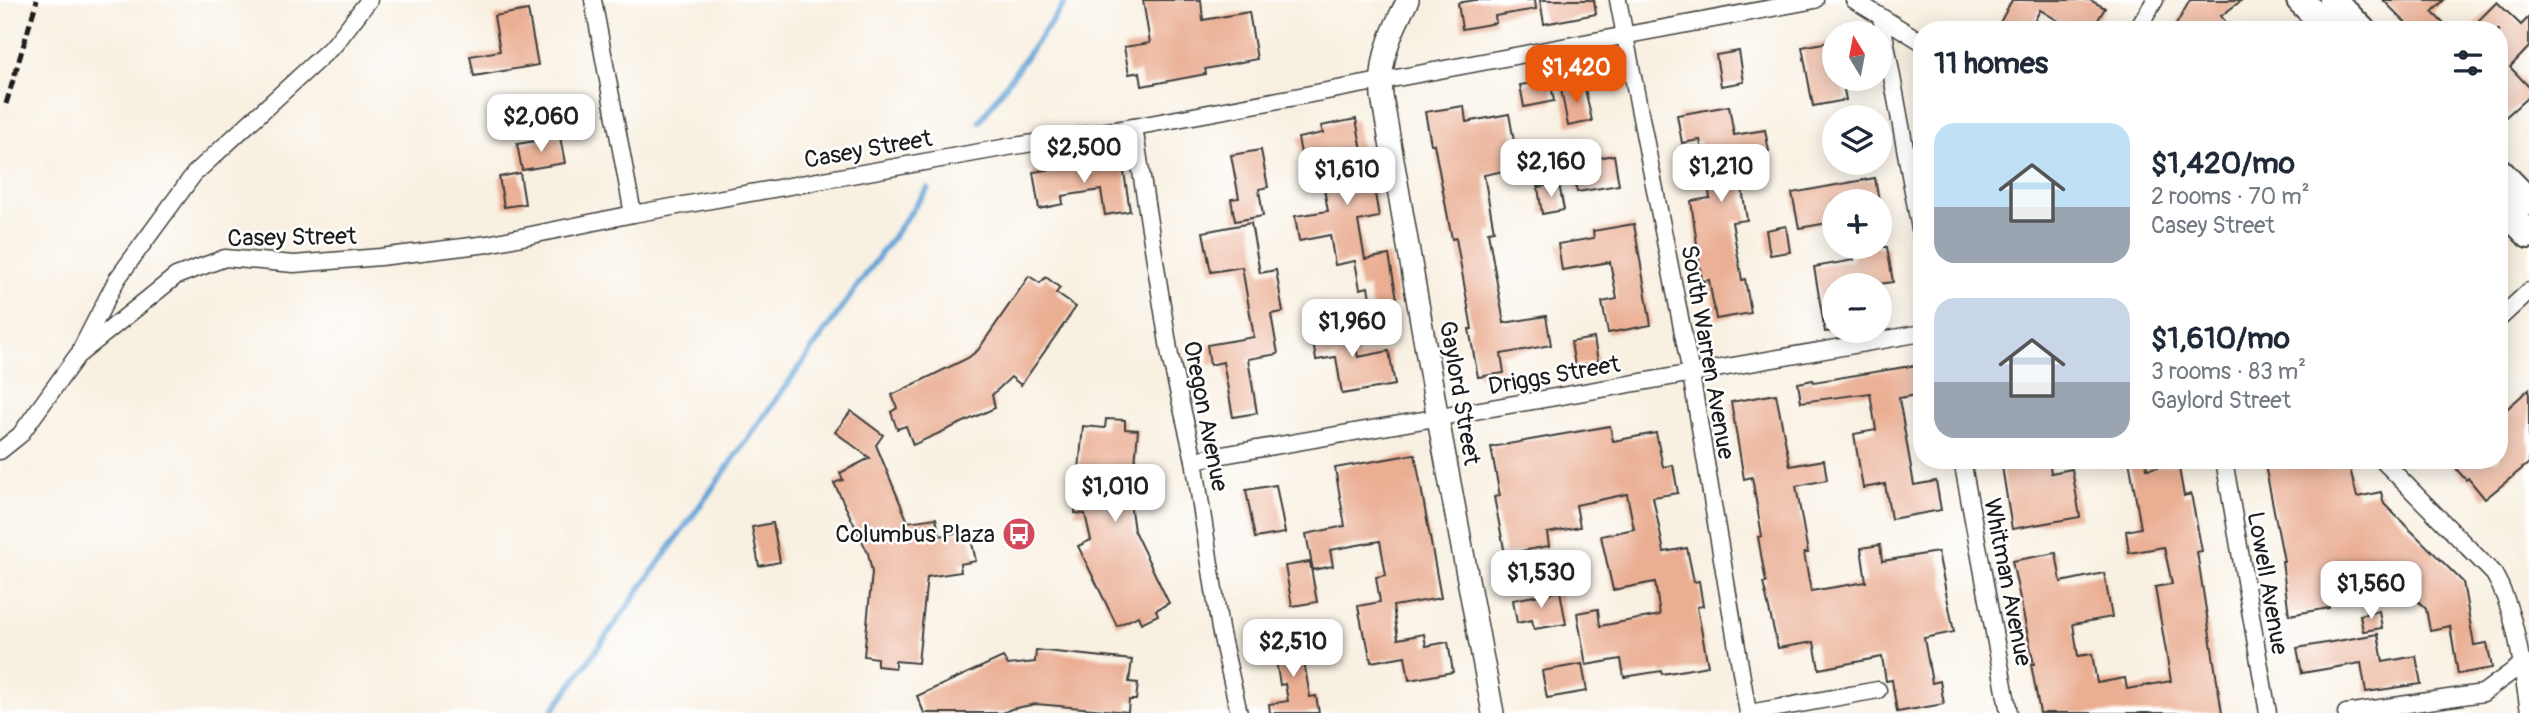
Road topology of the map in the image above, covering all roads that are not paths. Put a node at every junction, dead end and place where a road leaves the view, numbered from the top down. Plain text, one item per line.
1 (369, 0) edge
2 (593, 0) edge
3 (1408, 0) edge
4 (1618, 0) edge
5 (1815, 0) edge
6 (1854, 0) edge
7 (2155, 0) edge
8 (2300, 0) edge
9 (2333, 0) edge
10 (1751, 6) edge
11 (1881, 17) junction
12 (2142, 21) edge
13 (2321, 21) edge
14 (2353, 21) edge
15 (1624, 37) junction
16 (1913, 37) edge
17 (1381, 82) junction
18 (1134, 127) junction
19 (2508, 181) edge
20 (1913, 191) edge
21 (2529, 202) edge
22 (2508, 213) edge
23 (633, 214) junction
24 (2529, 235) edge
25 (2529, 291) edge
26 (2508, 311) edge
27 (1913, 335) edge
28 (77, 356) junction
29 (1691, 374) junction
30 (1437, 419) junction
31 (0, 452) edge
32 (1194, 460) junction
33 (1964, 469) edge
34 (2226, 469) edge
35 (2391, 469) edge
36 (2525, 664) edge
37 (1878, 690) dead end
38 (2529, 711) edge
39 (1239, 713) edge
40 (1493, 713) edge
41 (1749, 713) edge
42 (2009, 713) edge
43 (2267, 713) edge
44 (2346, 713) edge

1 - 28 street
2 - 23 street
3 - 17 street, Gaylord Street
4 - 15 street, South Warren Avenue
5 - 10 street, Casey Street
6 - 11 street
7 - 12 street
8 - 13 main road
9 - 14 main road
10 - 15 street, Casey Street
11 - 16 street
11 - 20 street
15 - 17 street, Casey Street
15 - 29 street, South Warren Avenue
17 - 18 street, Casey Street
17 - 30 street, Gaylord Street
18 - 23 street, Casey Street
18 - 32 street, Oregon Avenue
19 - 21 main road
22 - 24 main road
23 - 28 street, Casey Street
25 - 26 street
27 - 29 street, Driggs Street
28 - 31 street, Casey Street
29 - 30 street, Driggs Street
29 - 41 street, South Warren Avenue
30 - 32 street, Driggs Street
30 - 40 street, Gaylord Street
32 - 39 street, Oregon Avenue
33 - 42 street, Whitman Avenue
34 - 43 street, Lowell Avenue
35 - 36 street
36 - 38 street
36 - 44 street
37 - 41 street

